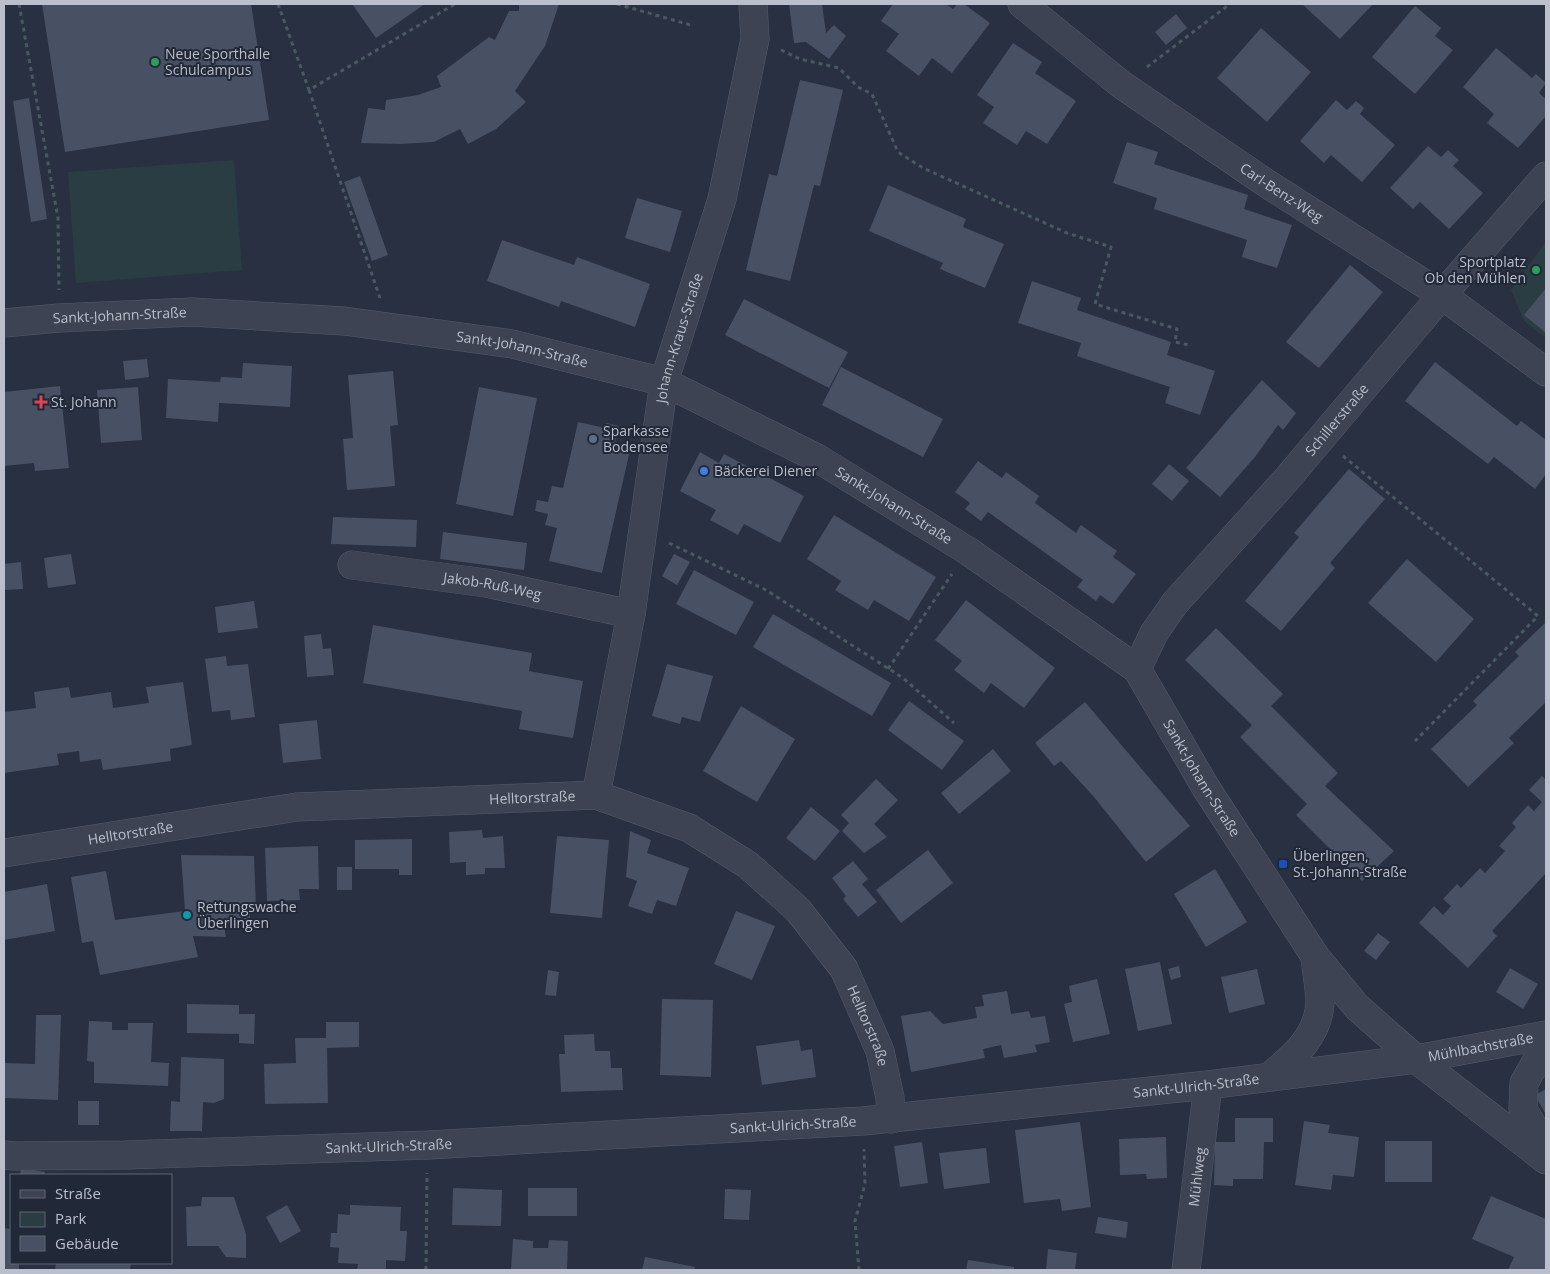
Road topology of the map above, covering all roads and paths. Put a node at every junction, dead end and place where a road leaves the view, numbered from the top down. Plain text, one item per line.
1 (19, 4) edge
2 (278, 4) edge
3 (455, 4) edge
4 (617, 4) edge
5 (754, 4) edge
6 (1022, 4) edge
7 (1230, 4) edge
8 (694, 26) dead end
9 (755, 39) junction
10 (1122, 85) junction
11 (310, 90) junction
12 (1546, 176) edge
13 (1442, 294) junction
14 (59, 318) junction
15 (4, 322) edge
16 (390, 327) junction
17 (1189, 345) dead end
18 (1546, 372) edge
19 (664, 382) junction
20 (1321, 439) junction
21 (644, 531) junction
22 (968, 551) junction
23 (352, 565) dead end
24 (631, 614) junction
25 (888, 669) junction
26 (1136, 669) junction
27 (954, 724) dead end
28 (1415, 741) dead end
29 (596, 795) junction
30 (4, 853) edge
31 (1315, 956) junction
32 (1546, 1035) edge
33 (1546, 1050) edge
34 (1416, 1059) junction
35 (1269, 1077) junction
36 (1208, 1085) junction
37 (890, 1119) junction
38 (863, 1121) junction
39 (428, 1144) junction
40 (1546, 1149) edge
41 (4, 1155) edge
42 (1546, 1160) edge
43 (426, 1270) edge
44 (859, 1270) edge
45 (1186, 1270) edge

1 - 14 path
2 - 11 path
3 - 11 path
4 - 8 path
5 - 9 street, Johann-Kraus-Straße
6 - 10 street, Carl-Benz-Weg
7 - 10 path
9 - 17 path
9 - 19 street, Johann-Kraus-Straße
10 - 13 street, Carl-Benz-Weg
11 - 16 path
12 - 13 street, Schillerstraße
13 - 18 street, Carl-Benz-Weg
13 - 20 street, Schillerstraße
14 - 15 street, Sankt-Johann-Straße
14 - 16 street, Sankt-Johann-Straße
16 - 19 street, Sankt-Johann-Straße
19 - 21 street, Johann-Kraus-Straße
19 - 22 street, Sankt-Johann-Straße
20 - 26 street, Schillerstraße
20 - 28 path
21 - 24 street, Johann-Kraus-Straße
21 - 25 path
22 - 25 path
22 - 26 street, Sankt-Johann-Straße
23 - 24 street, Jakob-Ruß-Weg
24 - 29 street, Johann-Kraus-Straße
25 - 27 path
26 - 31 street, Sankt-Johann-Straße
29 - 30 street, Helltorstraße
29 - 37 street, Helltorstraße
31 - 34 street, Sankt-Johann-Straße
31 - 35 street
32 - 34 street, Mühlbachstraße
33 - 40 street
34 - 35 street, Sankt-Ulrich-Straße
34 - 42 street
35 - 36 street, Sankt-Ulrich-Straße
36 - 37 street, Sankt-Ulrich-Straße
36 - 45 street, Mühlweg
37 - 38 street, Sankt-Ulrich-Straße
38 - 39 street, Sankt-Ulrich-Straße
38 - 44 path
39 - 41 street, Sankt-Ulrich-Straße
39 - 43 path

